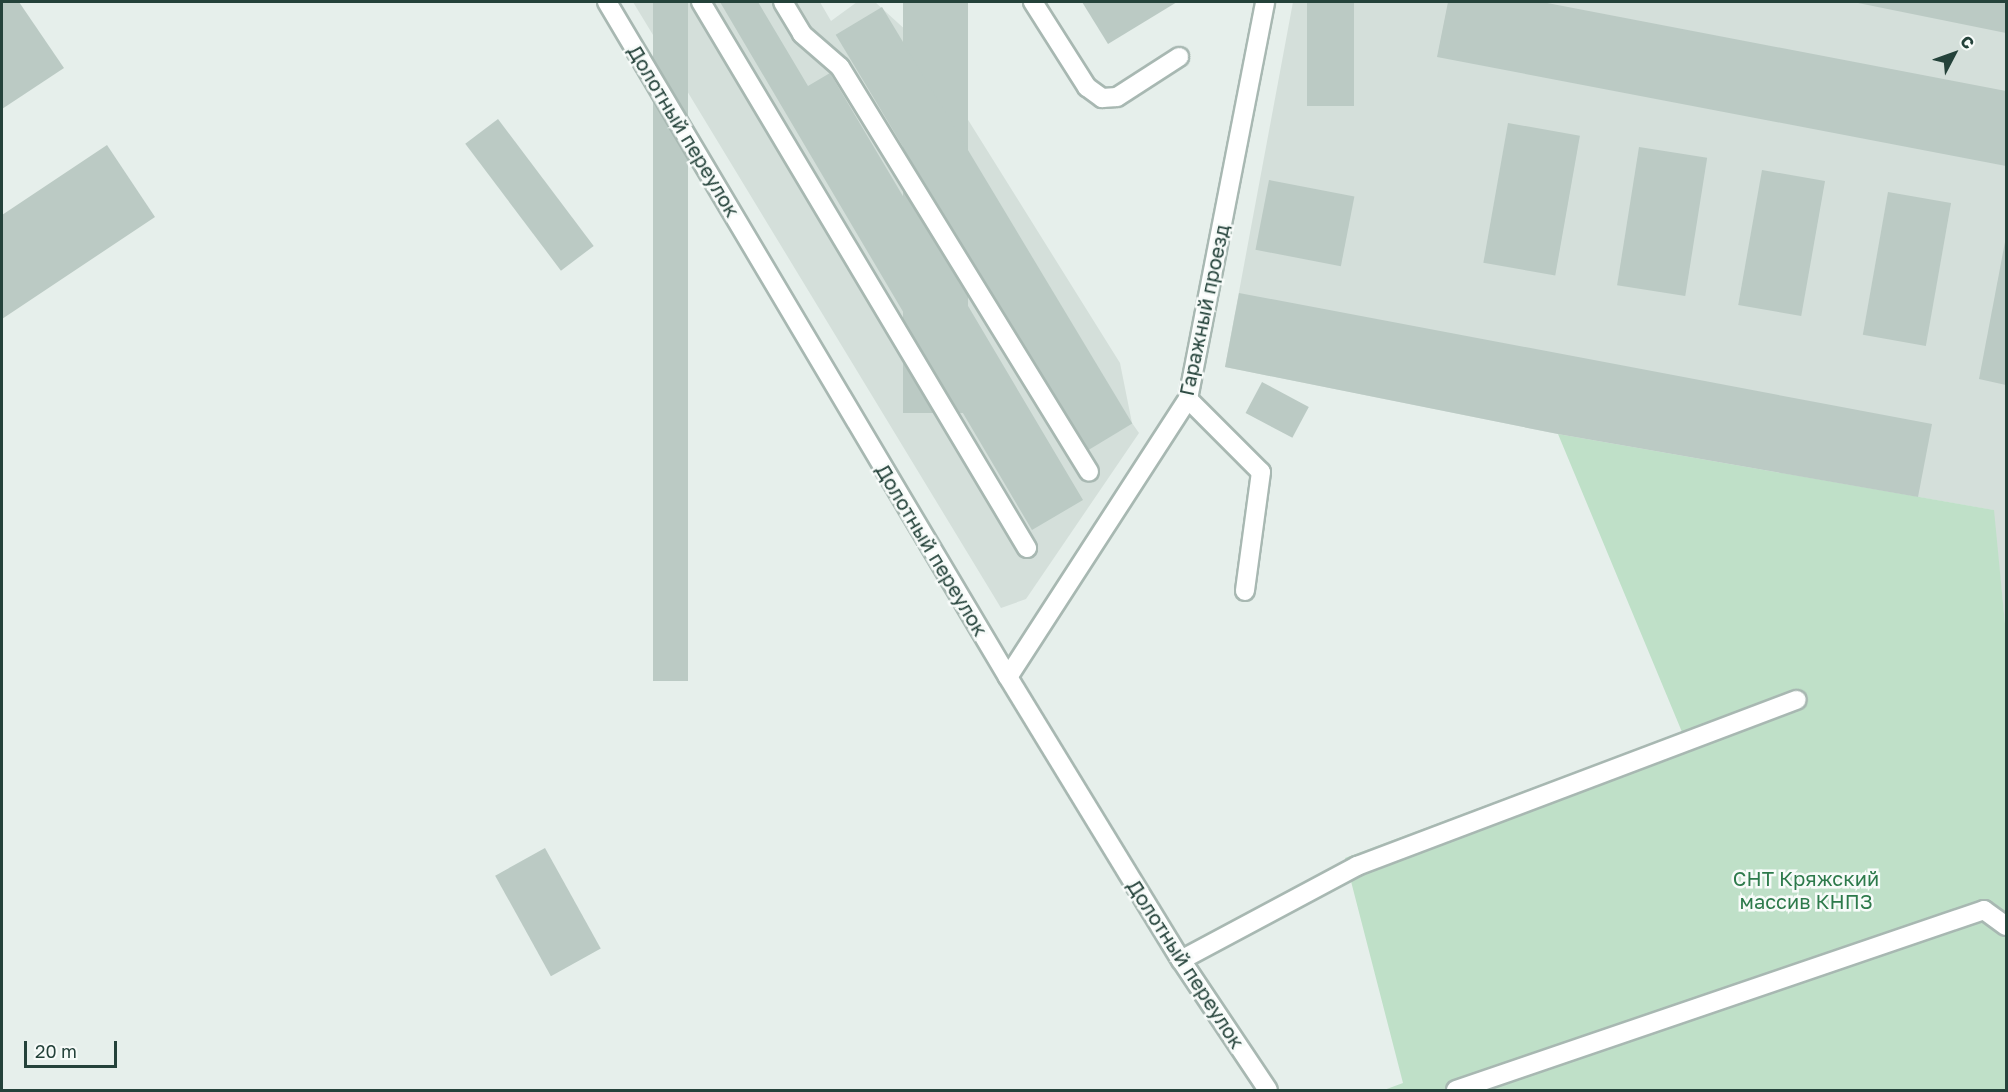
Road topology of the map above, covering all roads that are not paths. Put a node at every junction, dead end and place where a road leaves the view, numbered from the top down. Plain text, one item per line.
1 (608, 2) edge
2 (701, 2) edge
3 (783, 2) edge
4 (1033, 2) edge
5 (1265, 2) edge
6 (1179, 57) dead end
7 (1188, 399) junction
8 (1089, 472) dead end
9 (1028, 548) dead end
10 (1245, 591) dead end
11 (1008, 677) junction
12 (1797, 700) dead end
13 (2007, 926) edge
14 (1181, 960) junction
15 (1268, 1090) edge
16 (1456, 1090) edge

1 - 11 street, Долотный переулок
2 - 9 street
3 - 8 street
4 - 6 street
5 - 7 street, Гаражный проезд
7 - 10 street
7 - 11 street, Гаражный проезд
11 - 14 street, Долотный переулок
12 - 14 street
13 - 16 street
14 - 15 street, Долотный переулок

